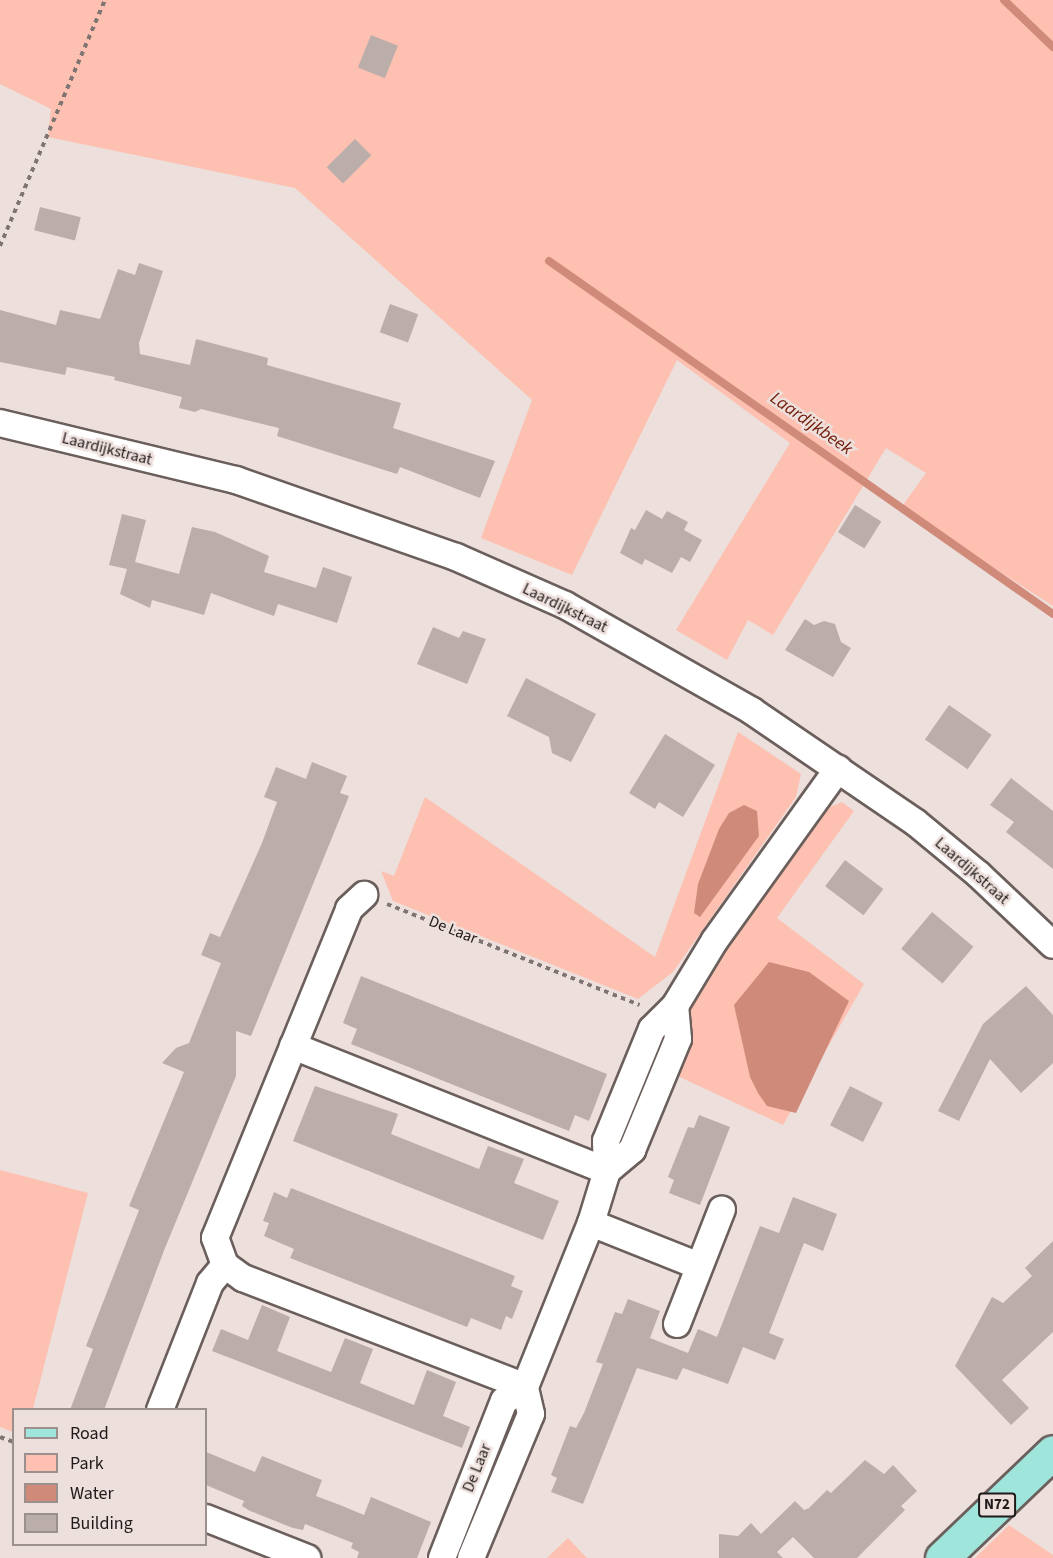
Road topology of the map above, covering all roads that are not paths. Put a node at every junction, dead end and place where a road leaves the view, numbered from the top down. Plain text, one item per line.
1 (0, 423) edge
2 (838, 769) junction
3 (364, 895) road end
4 (1053, 945) edge
5 (293, 1046) junction
6 (607, 1171) junction
7 (722, 1209) dead end
8 (591, 1223) junction
9 (225, 1265) junction
10 (699, 1266) junction
11 (677, 1324) dead end
12 (525, 1387) junction
13 (161, 1408) edge
14 (1053, 1452) edge
15 (207, 1518) edge
16 (307, 1558) edge
17 (442, 1558) edge
18 (471, 1558) edge
19 (942, 1558) edge

1 - 2 street, Laardijkstraat
2 - 4 street, Laardijkstraat
2 - 6 street, De Laar
3 - 5 street
5 - 6 street
5 - 9 street
6 - 8 street, De Laar
7 - 10 street
8 - 10 street
8 - 12 street, De Laar
9 - 12 street
9 - 13 street
10 - 11 street
12 - 17 street, De Laar
12 - 18 street, De Laar
14 - 19 main road, N72
15 - 16 street

